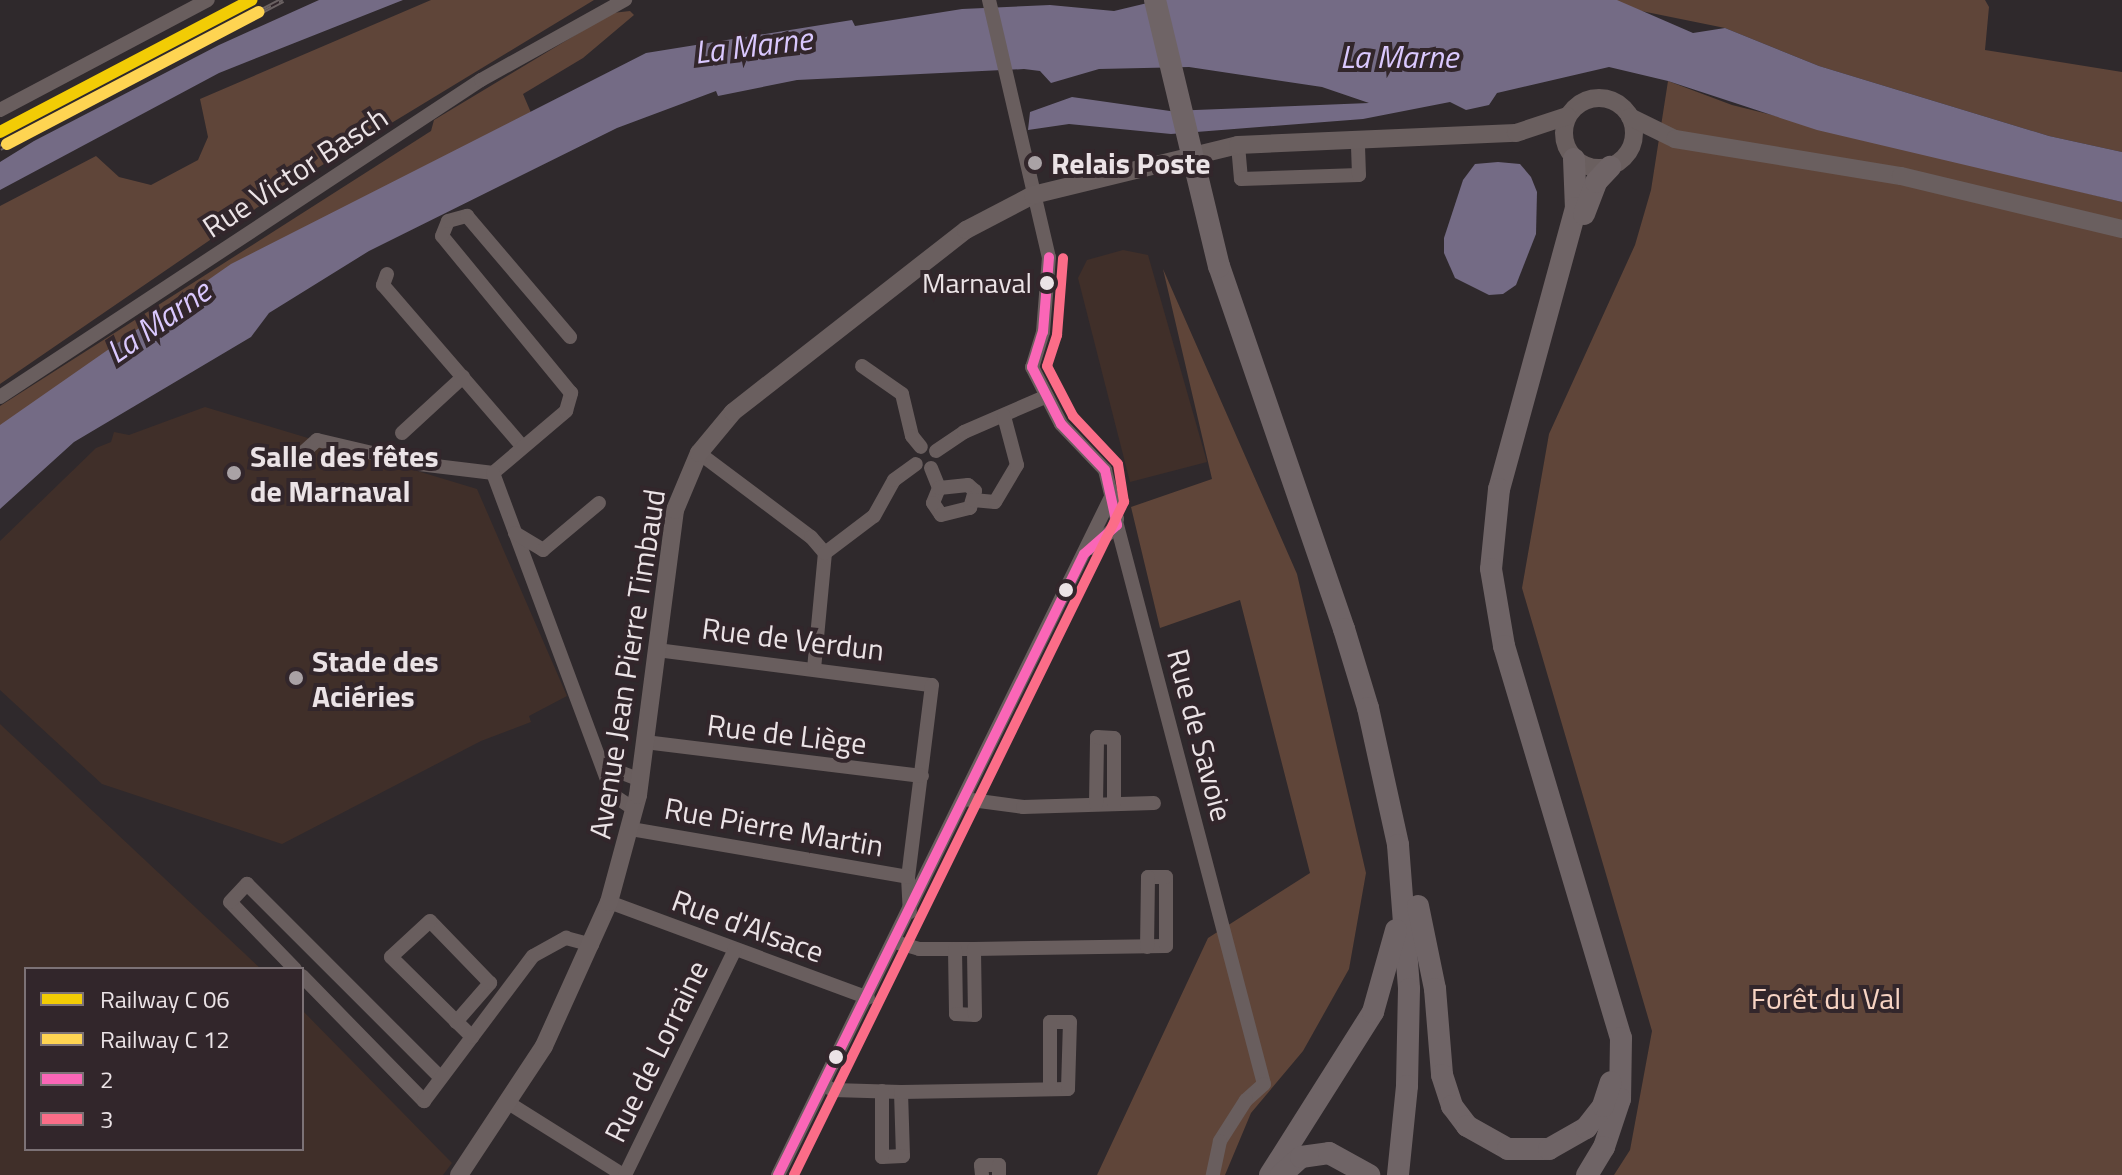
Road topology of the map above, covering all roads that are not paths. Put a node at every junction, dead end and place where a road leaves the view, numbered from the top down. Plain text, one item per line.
1 (208, 0) edge
2 (625, 0) edge
3 (989, 0) edge
4 (1155, 0) edge
5 (0, 110) edge
6 (1567, 116) junction
7 (1630, 117) junction
8 (1516, 133) junction
9 (1358, 138) junction
10 (1675, 139) junction
11 (1238, 145) junction
12 (1571, 154) junction
13 (1619, 160) junction
14 (1033, 195) junction
15 (2122, 229) edge
16 (387, 274) dead end
17 (570, 337) dead end
18 (862, 366) dead end
19 (463, 377) junction
20 (1047, 396) junction
21 (0, 397) edge
22 (1004, 416) junction
23 (402, 433) dead end
24 (521, 445) junction
25 (921, 447) junction
26 (936, 451) junction
27 (699, 453) junction
28 (297, 458) dead end
29 (924, 466) junction
30 (493, 473) junction
31 (939, 488) junction
32 (973, 500) junction
33 (599, 503) dead end
34 (1108, 523) junction
35 (515, 533) junction
36 (543, 550) junction
37 (825, 553) junction
38 (532, 579) junction
39 (657, 650) junction
40 (814, 669) junction
41 (645, 742) junction
42 (604, 766) junction
43 (1388, 768) junction
44 (922, 776) junction
45 (640, 780) junction
46 (964, 799) junction
47 (1154, 803) dead end
48 (1096, 804) junction
49 (1114, 804) junction
50 (635, 810) junction
51 (631, 829) junction
52 (1567, 855) junction
53 (908, 877) junction
54 (609, 902) junction
55 (910, 912) junction
56 (895, 942) junction
57 (592, 945) junction
58 (1147, 947) junction
59 (735, 949) junction
60 (955, 949) junction
61 (974, 949) junction
62 (293, 967) edge
63 (304, 978) edge
64 (868, 998) junction
65 (456, 1022) junction
66 (472, 1037) junction
67 (1631, 1066) junction
68 (441, 1078) junction
69 (824, 1085) junction
70 (1050, 1089) dead end
71 (882, 1091) junction
72 (901, 1092) junction
73 (510, 1104) junction
74 (459, 1175) edge
75 (624, 1175) edge
76 (778, 1175) edge
77 (982, 1175) edge
78 (999, 1175) edge
79 (1213, 1175) edge
80 (1270, 1175) edge
81 (1281, 1175) edge
82 (1369, 1175) edge
83 (1398, 1175) edge
84 (1406, 1175) edge
85 (1587, 1175) edge
86 (1596, 1175) edge
87 (1604, 1175) edge

1 - 5 street
2 - 21 street, Rue Victor Basch
3 - 14 street, Rue de Savoie
4 - 43 highway, bridge
6 - 7 main road
6 - 8 main road
6 - 12 main road
7 - 10 main road
7 - 13 main road
8 - 9 main road, Avenue Jean Pierre Timbaud
8 - 12 main road
9 - 11 main road, Avenue Jean Pierre Timbaud
9 - 11 street
10 - 13 main road
10 - 15 main road
11 - 14 main road, Avenue Jean Pierre Timbaud
12 - 13 main road
12 - 52 highway
13 - 67 highway
14 - 20 street, Rue de Savoie
14 - 27 main road, Avenue Jean Pierre Timbaud
16 - 19 street
17 - 24 street
18 - 25 street
19 - 23 street
19 - 24 street
20 - 22 street
20 - 34 street, Rue de Savoie
22 - 26 street
22 - 32 street
24 - 30 street
25 - 26 street
25 - 29 street
26 - 29 street
27 - 37 street
27 - 39 main road, Avenue Jean Pierre Timbaud
28 - 30 street
29 - 31 street
29 - 37 street
30 - 35 street
31 - 32 street
31 - 32 street
33 - 36 street
34 - 46 street
34 - 79 street, Rue de Savoie
35 - 36 street
35 - 38 street
36 - 38 street
37 - 40 street
38 - 42 street
39 - 40 street, Rue de Verdun
39 - 41 main road, Avenue Jean Pierre Timbaud
40 - 44 street, Rue de Verdun
41 - 44 street, Rue de Liège
41 - 45 main road, Avenue Jean Pierre Timbaud
42 - 45 street
42 - 50 street
43 - 52 highway
43 - 80 highway
43 - 83 highway
43 - 84 highway
44 - 53 street
45 - 50 main road, Avenue Jean Pierre Timbaud
46 - 48 street
46 - 55 street
47 - 49 street
48 - 49 street
48 - 49 street
50 - 51 main road, Avenue Jean Pierre Timbaud
51 - 53 street, Rue Pierre Martin
51 - 54 main road, Avenue Jean Pierre Timbaud
52 - 85 highway
53 - 55 street
54 - 57 main road, Avenue Jean Pierre Timbaud
54 - 59 street, Rue d'Alsace
55 - 56 street
56 - 60 street
56 - 64 street
57 - 66 street
57 - 73 main road, Avenue Jean Pierre Timbaud
58 - 58 street
58 - 61 street
59 - 64 street, Rue d'Alsace
59 - 75 street, Rue de Lorraine
60 - 61 street
60 - 61 street
62 - 68 street
63 - 68 street
64 - 69 street
65 - 65 street
65 - 66 street
66 - 68 street
67 - 86 highway
67 - 87 highway
69 - 71 street
69 - 76 street
70 - 72 street
71 - 72 street
71 - 72 street
73 - 74 main road, Avenue Jean Pierre Timbaud
73 - 75 street
77 - 78 street
81 - 82 highway

